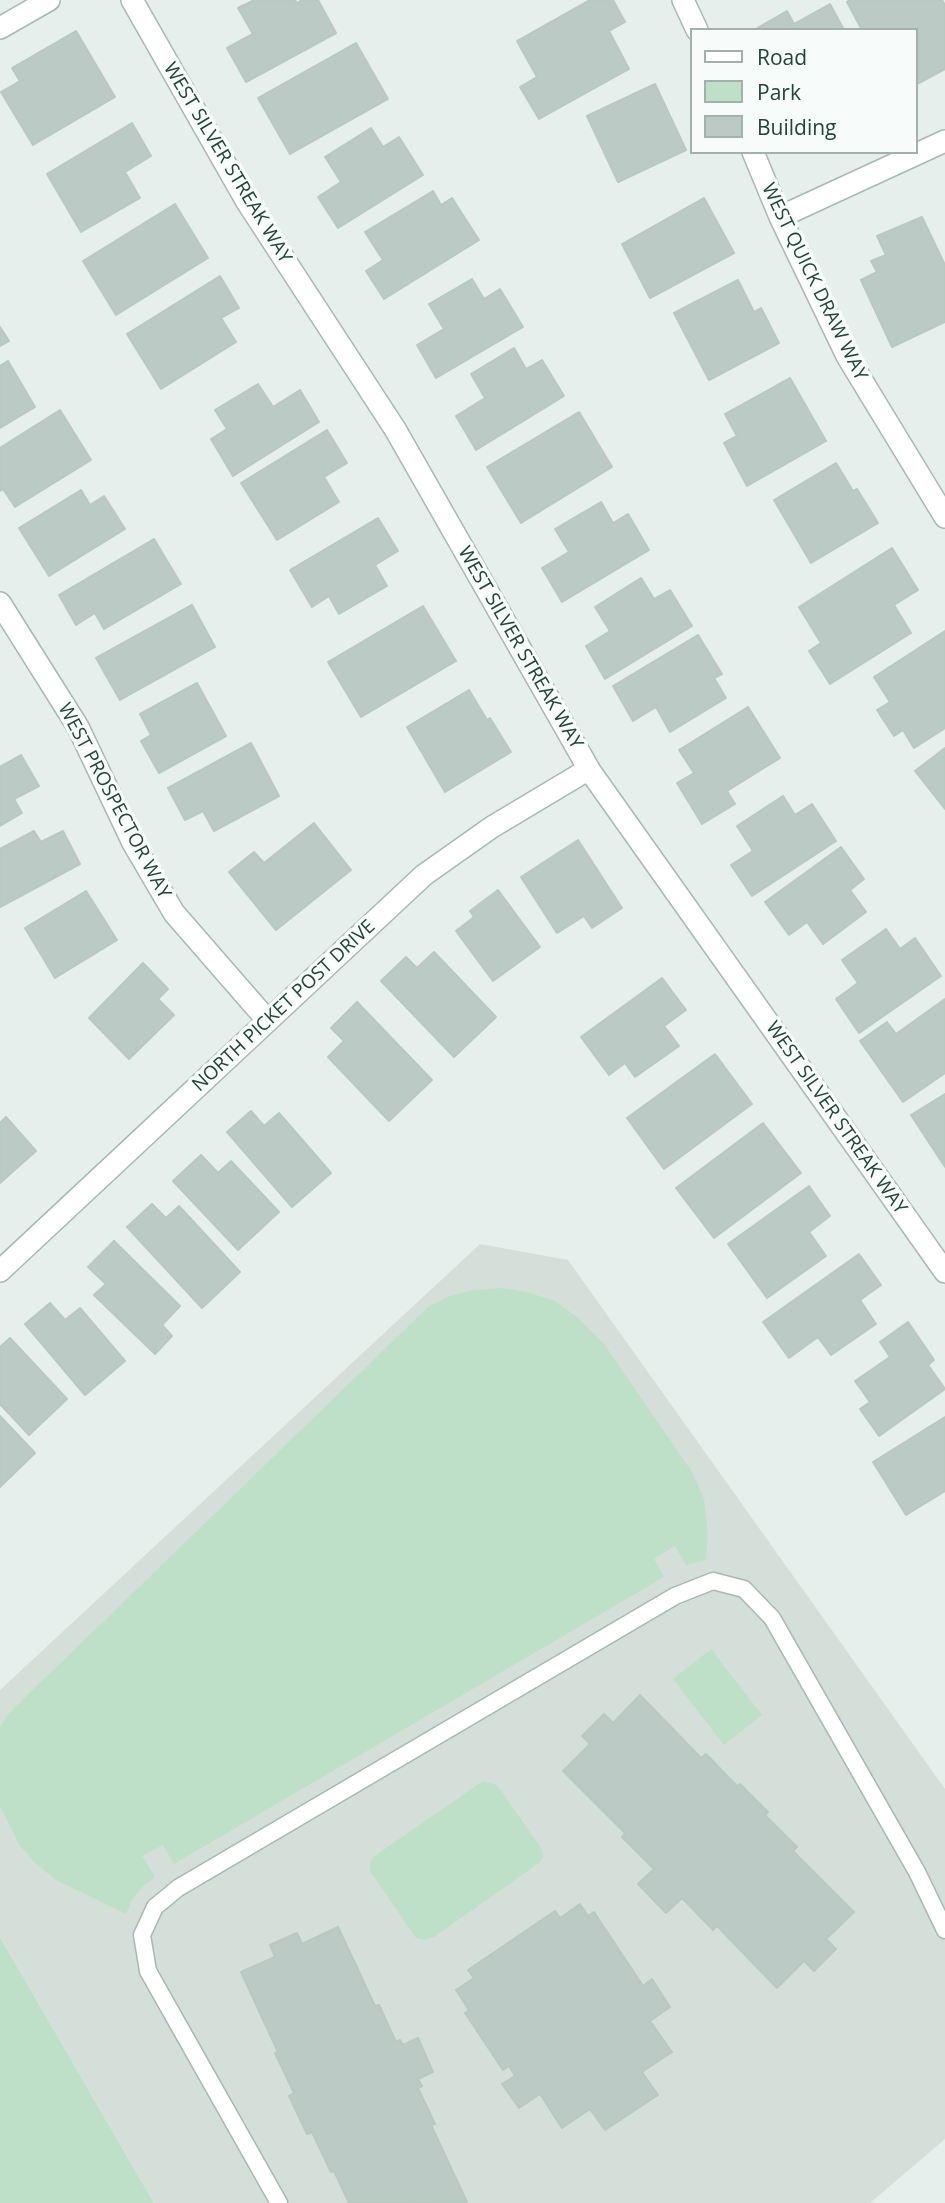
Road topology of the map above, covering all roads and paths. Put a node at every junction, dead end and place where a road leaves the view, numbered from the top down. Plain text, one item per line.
1 (49, 0) edge
2 (132, 0) edge
3 (683, 0) edge
4 (0, 28) edge
5 (696, 28) edge
6 (945, 141) edge
7 (753, 154) edge
8 (917, 154) edge
9 (917, 154) edge
10 (780, 217) junction
11 (945, 517) edge
12 (0, 603) edge
13 (589, 769) junction
14 (268, 1021) junction
15 (0, 1271) edge
16 (945, 1272) edge
17 (945, 1930) edge
18 (279, 2203) edge

1 - 4 street
2 - 13 street, WEST SILVER STREAK WAY
3 - 5 street
6 - 9 street
7 - 10 street, WEST QUICK DRAW WAY
8 - 10 street
10 - 11 street, WEST QUICK DRAW WAY
12 - 14 street, WEST PROSPECTOR WAY
13 - 14 street, NORTH PICKET POST DRIVE
13 - 16 street, WEST SILVER STREAK WAY
14 - 15 street, NORTH PICKET POST DRIVE
17 - 18 lane

